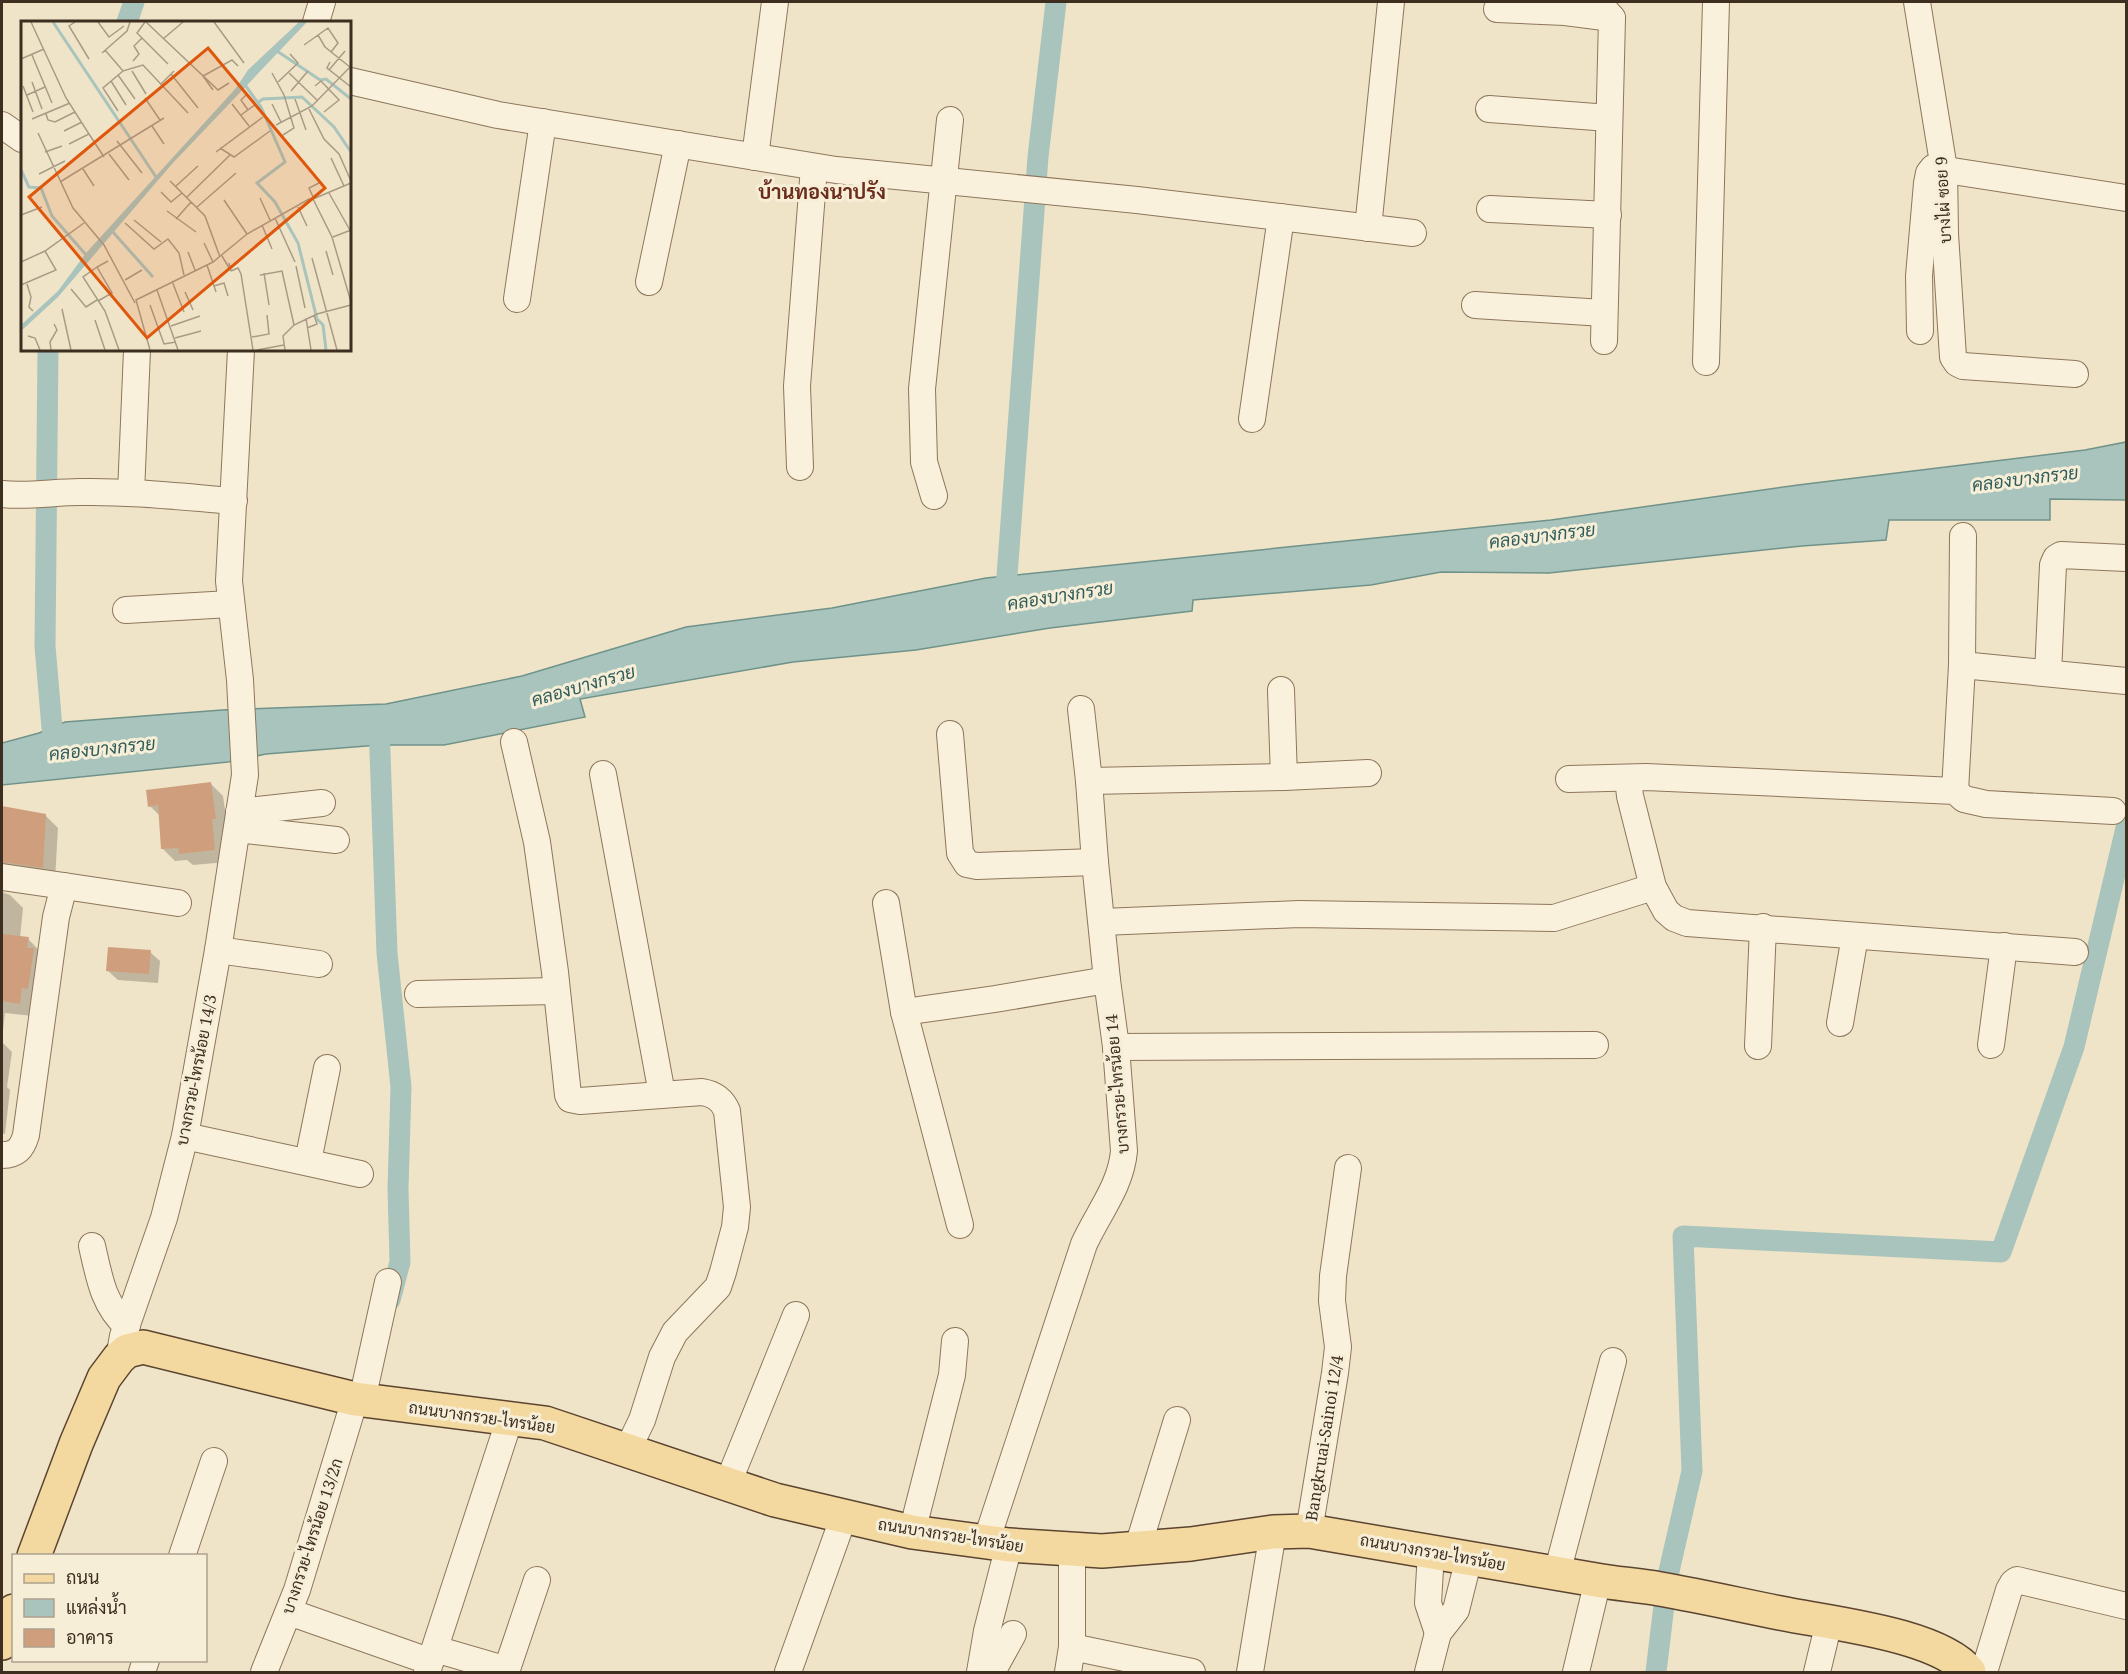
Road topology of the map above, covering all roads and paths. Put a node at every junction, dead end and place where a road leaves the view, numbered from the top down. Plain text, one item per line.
1 (321, 2) edge
2 (775, 2) edge
3 (1391, 2) edge
4 (1716, 2) edge
5 (1917, 2) edge
6 (1497, 9) dead end
7 (1605, 10) edge
8 (316, 21) edge
9 (351, 81) edge
10 (1489, 109) dead end
11 (1609, 118) junction
12 (950, 120) dead end
13 (543, 122) junction
14 (2, 125) edge
15 (21, 137) edge
16 (678, 144) junction
17 (755, 157) junction
18 (814, 167) junction
19 (1944, 169) junction
20 (944, 181) junction
21 (2127, 198) edge
22 (1490, 209) dead end
23 (1608, 215) junction
24 (1281, 217) junction
25 (1368, 228) junction
26 (1413, 233) dead end
27 (649, 282) dead end
28 (517, 298) dead end
29 (1475, 305) dead end
30 (1604, 313) junction
31 (1920, 332) dead end
32 (1604, 341) dead end
33 (137, 351) edge
34 (241, 351) edge
35 (1706, 362) dead end
36 (2075, 374) dead end
37 (1252, 419) dead end
38 (800, 467) dead end
39 (131, 493) junction
40 (11, 495) edge
41 (934, 495) dead end
42 (234, 501) junction
43 (1963, 536) dead end
44 (2127, 558) edge
45 (230, 604) junction
46 (126, 610) dead end
47 (1962, 665) junction
48 (2048, 674) junction
49 (2127, 681) edge
50 (1281, 690) dead end
51 (1081, 709) dead end
52 (950, 734) dead end
53 (514, 742) dead end
54 (1368, 773) dead end
55 (603, 774) dead end
56 (1284, 777) junction
57 (1628, 778) junction
58 (1569, 779) dead end
59 (1089, 781) junction
60 (1955, 791) junction
61 (322, 803) dead end
62 (2113, 811) dead end
63 (238, 820) junction
64 (336, 840) dead end
65 (1095, 862) junction
66 (2, 877) edge
67 (64, 886) junction
68 (1653, 887) junction
69 (178, 903) dead end
70 (886, 903) dead end
71 (1102, 922) junction
72 (1763, 927) junction
73 (1855, 936) junction
74 (2004, 946) junction
75 (218, 950) junction
76 (2075, 952) dead end
77 (319, 964) dead end
78 (1107, 980) junction
79 (556, 991) junction
80 (418, 994) dead end
81 (904, 1012) junction
82 (1840, 1023) dead end
83 (1595, 1045) dead end
84 (1991, 1045) dead end
85 (1758, 1046) dead end
86 (1116, 1047) junction
87 (327, 1068) dead end
88 (662, 1094) junction
89 (185, 1136) junction
90 (2, 1155) edge
91 (308, 1161) junction
92 (1348, 1167) dead end
93 (360, 1174) dead end
94 (960, 1225) dead end
95 (92, 1246) dead end
96 (388, 1282) dead end
97 (796, 1315) dead end
98 (127, 1326) junction
99 (956, 1341) dead end
100 (119, 1358) junction
101 (1613, 1361) dead end
102 (358, 1400) junction
103 (510, 1418) junction
104 (1176, 1420) dead end
105 (627, 1451) junction
106 (214, 1461) dead end
107 (728, 1483) junction
108 (844, 1516) junction
109 (1309, 1531) junction
110 (912, 1532) junction
111 (1273, 1532) junction
112 (997, 1543) junction
113 (1072, 1550) junction
114 (1137, 1550) junction
115 (1431, 1552) junction
116 (35, 1554) edge
117 (183, 1554) edge
118 (1469, 1558) junction
119 (1557, 1573) junction
120 (537, 1580) dead end
121 (1598, 1581) junction
122 (2127, 1606) edge
123 (289, 1611) junction
124 (12, 1616) edge
125 (1830, 1622) junction
126 (1438, 1633) junction
127 (1013, 1634) dead end
128 (2, 1643) edge
129 (1072, 1647) junction
130 (426, 1659) edge
131 (507, 1671) edge
132 (264, 1672) edge
133 (788, 1672) edge
134 (980, 1672) edge
135 (992, 1672) edge
136 (1068, 1672) edge
137 (1191, 1672) edge
138 (1250, 1672) edge
139 (1428, 1672) edge
140 (1576, 1672) edge
141 (1817, 1672) edge
142 (1969, 1672) edge
143 (1984, 1672) edge

1 - 8 street
2 - 17 street
3 - 25 street
4 - 35 street
5 - 19 street, บางไผ่ ซอย 9
6 - 7 street
7 - 11 street
9 - 13 street
10 - 11 street
11 - 23 street
12 - 20 street
13 - 16 street
13 - 28 street
14 - 15 street
16 - 17 street
16 - 27 street
17 - 18 street
18 - 20 street
18 - 38 street
19 - 21 street
19 - 31 street
19 - 36 street, บางไผ่ ซอย 9
20 - 24 street
20 - 41 street
22 - 23 street
23 - 30 street
24 - 25 street
24 - 37 street
25 - 26 street
29 - 30 street
30 - 32 street
33 - 39 street
34 - 42 street, บางกรวย-ไทรน้อย 14/3
39 - 40 street
39 - 42 street
42 - 45 street, บางกรวย-ไทรน้อย 14/3
43 - 47 street
44 - 48 street
45 - 46 street
45 - 63 street, บางกรวย-ไทรน้อย 14/3
47 - 48 street
47 - 60 street
48 - 49 street
50 - 56 street
51 - 59 street, บางกรวย-ไทรน้อย 14
52 - 65 street
53 - 79 street
54 - 56 street
55 - 88 street
56 - 59 street
57 - 58 street
57 - 60 street
57 - 68 street
59 - 65 street, บางกรวย-ไทรน้อย 14
60 - 62 street
61 - 63 street
63 - 64 street
63 - 75 street, บางกรวย-ไทรน้อย 14/3
65 - 71 street, บางกรวย-ไทรน้อย 14
66 - 67 street
67 - 69 street
67 - 90 street
68 - 71 street
68 - 72 street
70 - 81 street
71 - 78 street, บางกรวย-ไทรน้อย 14
72 - 73 street
72 - 85 street
73 - 74 street
73 - 82 street
74 - 76 street
74 - 84 street
75 - 77 street
75 - 89 street, บางกรวย-ไทรน้อย 14/3
78 - 81 street
78 - 86 street, บางกรวย-ไทรน้อย 14
79 - 80 street
79 - 88 street
81 - 94 street
83 - 86 street
86 - 112 street, บางกรวย-ไทรน้อย 14
87 - 91 street
88 - 105 street
89 - 91 street
89 - 98 street, บางกรวย-ไทรน้อย 14/3
91 - 93 street
92 - 109 street, Bangkruai-Sainoi 12/4
95 - 98 street
96 - 102 street, บางกรวย-ไทรน้อย 13/2ก
97 - 107 street
98 - 100 street, บางกรวย-ไทรน้อย 14/3
99 - 110 street
100 - 102 main road, ถนนบางกรวย-ไทรน้อย
100 - 116 main road
101 - 119 street
102 - 103 main road, ถนนบางกรวย-ไทรน้อย
102 - 123 street, บางกรวย-ไทรน้อย 13/2ก
103 - 105 main road, ถนนบางกรวย-ไทรน้อย
103 - 130 street
104 - 114 street
105 - 107 main road, ถนนบางกรวย-ไทรน้อย
106 - 117 street
107 - 108 main road, ถนนบางกรวย-ไทรน้อย
108 - 110 main road, ถนนบางกรวย-ไทรน้อย
108 - 133 street
109 - 111 main road, ถนนบางกรวย-ไทรน้อย
109 - 115 main road, ถนนบางกรวย-ไทรน้อย
110 - 112 main road, ถนนบางกรวย-ไทรน้อย
111 - 114 main road, ถนนบางกรวย-ไทรน้อย
111 - 138 street
112 - 113 main road, ถนนบางกรวย-ไทรน้อย
112 - 134 street, บางกรวย-ไทรน้อย 14
113 - 114 main road, ถนนบางกรวย-ไทรน้อย
113 - 129 street
115 - 118 main road, ถนนบางกรวย-ไทรน้อย
115 - 126 street
118 - 119 main road, ถนนบางกรวย-ไทรน้อย
118 - 126 street
119 - 121 main road, ถนนบางกรวย-ไทรน้อย
120 - 131 street
121 - 125 main road, ถนนบางกรวย-ไทรน้อย
121 - 140 street
122 - 143 street
123 - 130 street
123 - 132 street, บางกรวย-ไทรน้อย 13/2ก
124 - 128 main road
125 - 141 street
125 - 142 main road, ถนนบางกรวย-ไทรน้อย
126 - 139 street
127 - 135 street
129 - 136 street
129 - 137 street
130 - 131 street

